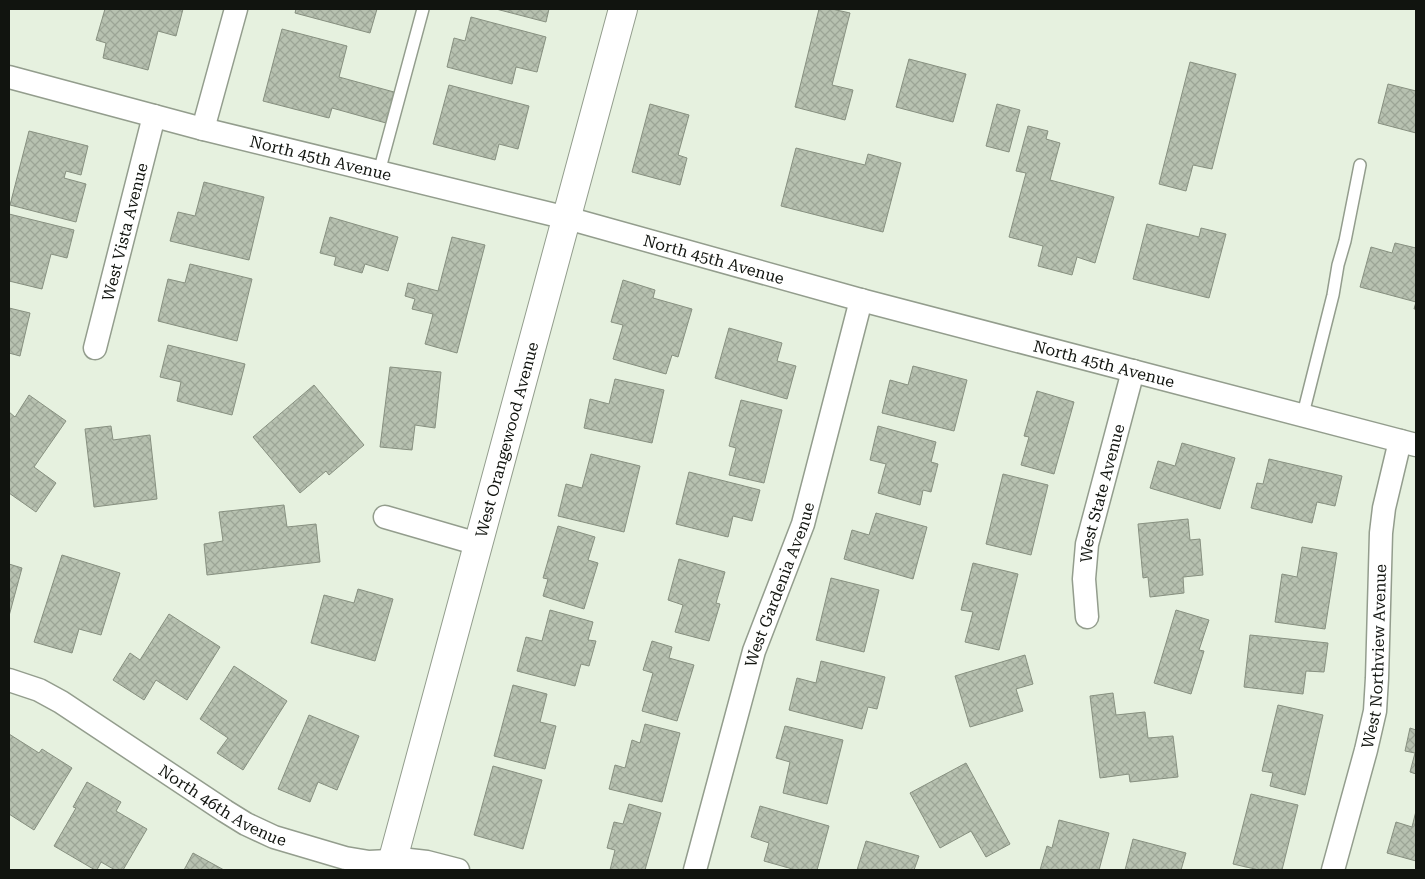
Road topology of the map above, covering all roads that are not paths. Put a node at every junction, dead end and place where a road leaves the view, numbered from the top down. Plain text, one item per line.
1 (236, 9) edge
2 (423, 9) edge
3 (623, 9) edge
4 (9, 77) edge
5 (154, 116) junction
6 (202, 129) junction
7 (1360, 166) dead end
8 (379, 172) junction
9 (567, 218) junction
10 (861, 300) junction
11 (95, 348) dead end
12 (1133, 371) junction
13 (1303, 414) junction
14 (1408, 443) edge
15 (385, 517) dead end
16 (478, 544) junction
17 (1087, 617) dead end
18 (9, 680) edge
19 (391, 865) edge
20 (458, 870) edge
21 (695, 870) edge
22 (1333, 870) edge

1 - 6 street
2 - 8 lane
3 - 9 street, West Orangewood Avenue
4 - 5 street, North 45th Avenue
5 - 6 street, North 45th Avenue
5 - 11 street, West Vista Avenue
6 - 8 street, North 45th Avenue
7 - 13 lane
8 - 9 street, North 45th Avenue
9 - 10 street, North 45th Avenue
9 - 16 street, West Orangewood Avenue
10 - 12 street, North 45th Avenue
10 - 21 street, West Gardenia Avenue
12 - 13 street, North 45th Avenue
12 - 17 street, West State Avenue
13 - 14 street, North 45th Avenue
14 - 22 street, West Northview Avenue
15 - 16 street
16 - 19 street, West Orangewood Avenue
18 - 19 street, North 46th Avenue
19 - 20 street, North 46th Avenue

